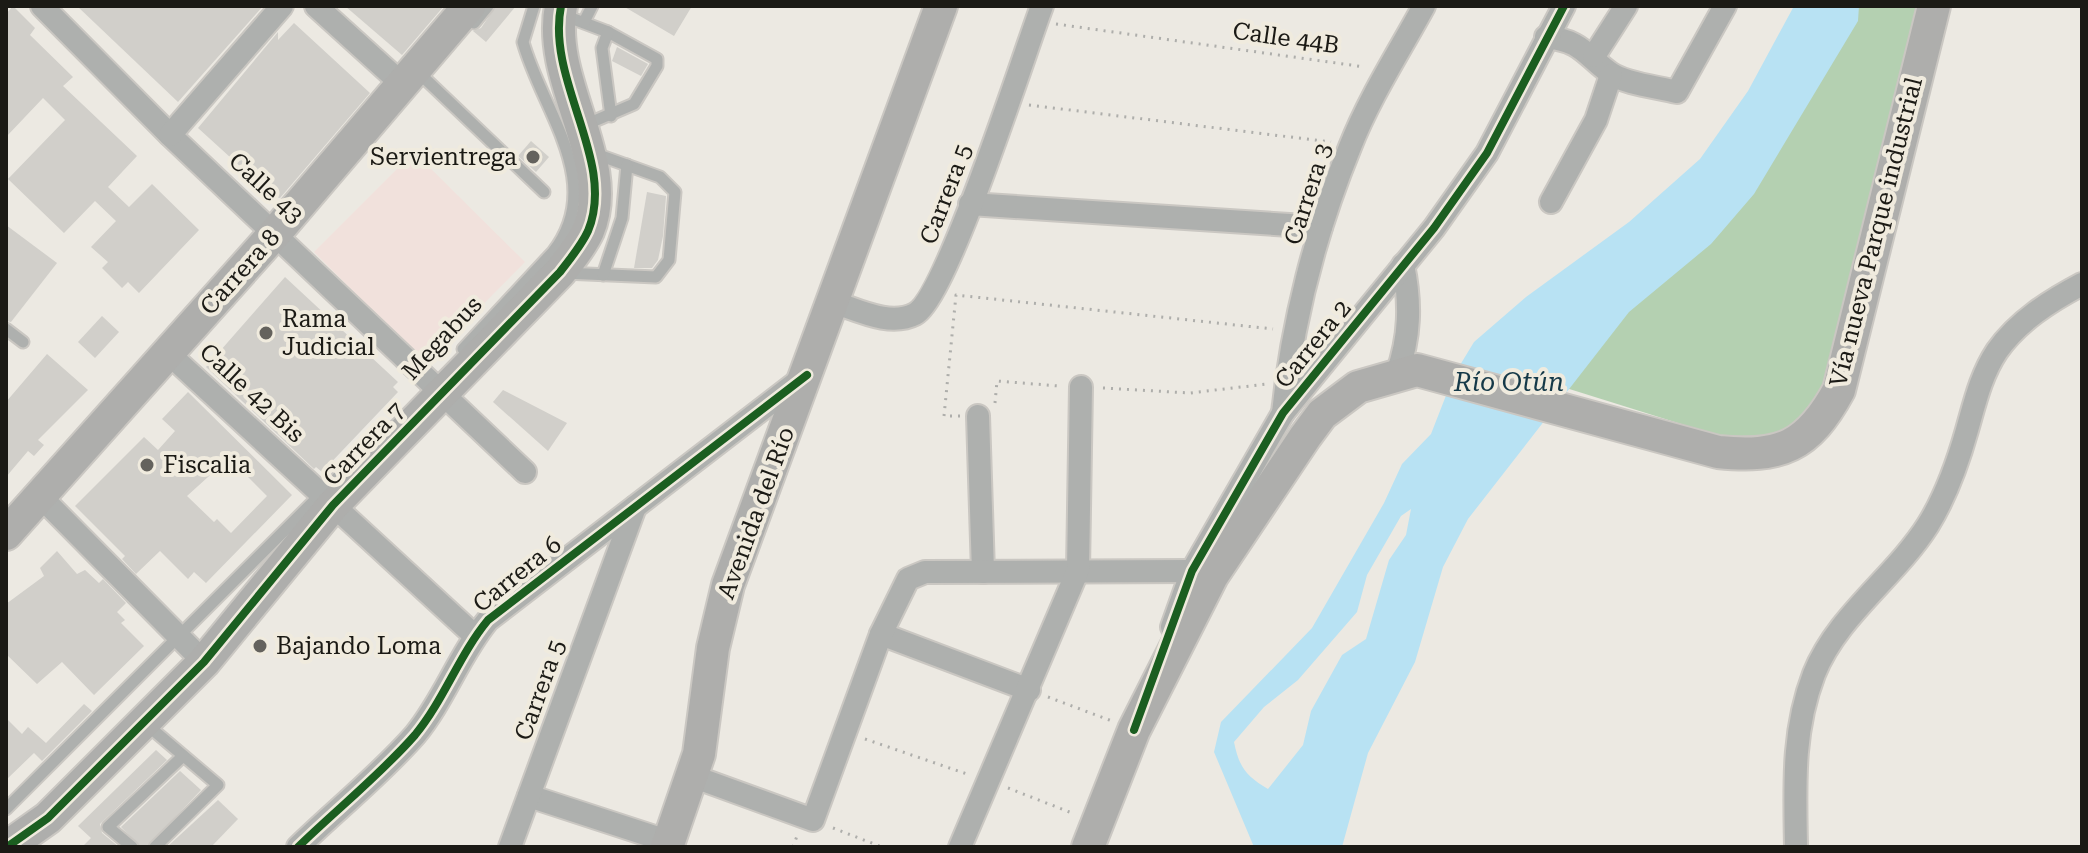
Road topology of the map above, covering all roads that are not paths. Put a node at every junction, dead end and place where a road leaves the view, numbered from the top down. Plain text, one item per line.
1 (42, 6) edge
2 (282, 6) edge
3 (316, 6) edge
4 (488, 6) edge
5 (592, 6) edge
6 (941, 6) edge
7 (1424, 6) edge
8 (1564, 6) edge
9 (1626, 6) edge
10 (1725, 6) edge
11 (1934, 6) edge
12 (560, 12) edge
13 (1039, 13) edge
14 (469, 17) edge
15 (608, 32) junction
16 (1546, 37) junction
17 (1594, 56) junction
18 (1611, 75) junction
19 (418, 79) junction
20 (611, 116) junction
21 (170, 135) junction
22 (376, 136) dead end
23 (584, 139) junction
24 (627, 165) junction
25 (544, 192) dead end
26 (1551, 202) dead end
27 (970, 204) junction
28 (1321, 227) junction
29 (280, 236) junction
30 (1403, 265) junction
31 (560, 272) junction
32 (603, 275) junction
33 (2082, 284) edge
34 (833, 302) junction
35 (6, 329) edge
36 (23, 342) dead end
37 (458, 354) dead end
38 (173, 356) junction
39 (1407, 372) junction
40 (807, 375) junction
41 (433, 386) junction
42 (1081, 387) road end
43 (1283, 413) junction
44 (978, 416) road end
45 (376, 439) dead end
46 (525, 472) dead end
47 (327, 499) junction
48 (45, 501) junction
49 (635, 506) junction
50 (6, 534) edge
51 (6, 550) edge
52 (1078, 570) junction
53 (1192, 571) junction
54 (983, 572) junction
55 (881, 634) junction
56 (180, 635) junction
57 (475, 636) junction
58 (204, 662) junction
59 (1029, 690) junction
60 (143, 720) junction
61 (1134, 730) junction
62 (183, 756) junction
63 (692, 776) junction
64 (529, 796) junction
65 (6, 809) edge
66 (669, 844) edge
67 (7, 846) edge
68 (132, 847) edge
69 (155, 847) edge
70 (298, 847) edge
71 (510, 847) edge
72 (960, 847) edge
73 (1088, 847) edge
74 (1796, 847) edge

1 - 21 street, Calle 43
2 - 21 street
3 - 19 street
4 - 14 lane
5 - 12 lane, Megabus
6 - 34 main road, Avenida del Río
7 - 28 street, Carrera 3
8 - 16 street, Carrera 2
9 - 17 street
10 - 18 street
11 - 39 main road, Vía nueva Parque industrial
12 - 15 lane
12 - 23 main road, Carrera 7
12 - 37 lane, Megabus
13 - 27 street, Carrera 5
14 - 19 main road, Carrera 8
15 - 20 lane
15 - 20 lane
16 - 17 street
16 - 30 street, Carrera 2
17 - 18 street
18 - 26 street
19 - 25 lane
19 - 29 main road, Carrera 8
20 - 23 lane
21 - 29 street, Calle 43
22 - 29 lane
23 - 24 lane
23 - 31 main road, Carrera 7
24 - 32 lane
24 - 32 lane
27 - 28 street
27 - 34 street, Carrera 5
28 - 43 street, Carrera 3
29 - 38 main road, Carrera 8
29 - 41 street, Calle 43
30 - 39 street
30 - 43 street, Carrera 2
31 - 32 lane
31 - 41 main road, Carrera 7
33 - 74 street
34 - 40 main road, Avenida del Río
35 - 36 lane
38 - 47 street, Calle 42 Bis
38 - 48 main road, Carrera 8
39 - 61 main road
40 - 49 street, Carrera 6
40 - 63 main road, Avenida del Río
41 - 46 street, Calle 43
41 - 47 main road, Carrera 7
42 - 52 street
43 - 53 street, Carrera 2
44 - 54 street
45 - 47 lane
47 - 56 lane
47 - 57 street, Calle 42 Bis
47 - 58 main road, Carrera 7
48 - 50 main road, Carrera 8
48 - 51 lane
48 - 56 street
49 - 57 street, Carrera 6
49 - 64 street, Carrera 5
52 - 53 street
52 - 54 street
52 - 59 street
53 - 61 street, Carrera 2
54 - 55 street
55 - 59 street
55 - 63 street
56 - 58 street
56 - 65 lane
57 - 70 street, Carrera 6
58 - 60 main road, Carrera 7
59 - 72 street
60 - 62 lane
60 - 67 main road, Carrera 7
61 - 73 main road, Carrera 2
62 - 68 lane
62 - 69 lane
63 - 66 main road, Avenida del Río
64 - 66 street
64 - 71 street, Carrera 5

